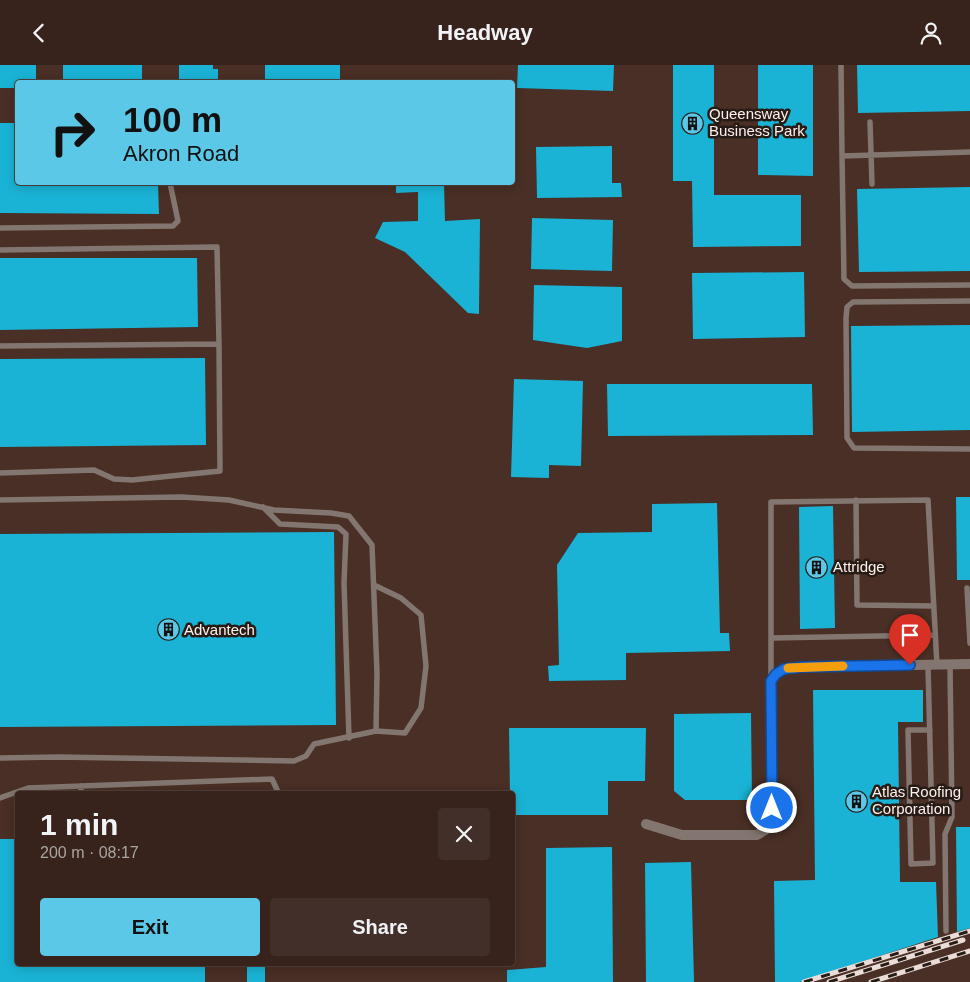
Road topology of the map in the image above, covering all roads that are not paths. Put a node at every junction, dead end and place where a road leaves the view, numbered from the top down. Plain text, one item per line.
1 (841, 65) edge
2 (870, 122) dead end
3 (970, 152) edge
4 (871, 155) junction
5 (842, 156) junction
6 (872, 184) dead end
7 (170, 185) edge
8 (0, 228) edge
9 (0, 250) edge
10 (970, 285) edge
11 (970, 301) edge
12 (219, 344) junction
13 (0, 346) edge
14 (970, 449) edge
15 (0, 473) edge
16 (0, 500) edge
17 (856, 500) junction
18 (263, 507) junction
19 (374, 585) junction
20 (968, 588) dead end
21 (934, 606) junction
22 (936, 635) junction
23 (771, 638) junction
24 (970, 643) edge
25 (933, 665) junction
26 (950, 665) junction
27 (970, 665) edge
28 (771, 681) junction
29 (930, 730) junction
30 (376, 731) junction
31 (349, 738) junction
32 (0, 758) edge
33 (81, 786) junction
34 (20, 791) edge
35 (81, 791) edge
36 (278, 791) edge
37 (15, 793) edge
38 (0, 799) edge
39 (646, 824) dead end
40 (946, 931) dead end

1 - 5 lane
2 - 4 lane
3 - 4 lane
4 - 5 lane
4 - 6 lane
5 - 10 lane
7 - 8 lane
9 - 12 lane
11 - 14 lane
12 - 13 lane
12 - 15 lane
16 - 18 lane
17 - 21 lane
17 - 21 lane
17 - 23 lane
18 - 19 lane
18 - 31 lane
19 - 30 lane
19 - 30 lane
20 - 24 lane
21 - 22 lane
22 - 23 lane
22 - 25 lane
23 - 28 lane
25 - 26 street
25 - 28 street
25 - 29 lane
26 - 27 street
26 - 40 lane
28 - 39 street
29 - 29 lane
30 - 31 lane
31 - 32 lane
33 - 34 lane
33 - 35 lane
33 - 36 lane
37 - 38 lane

